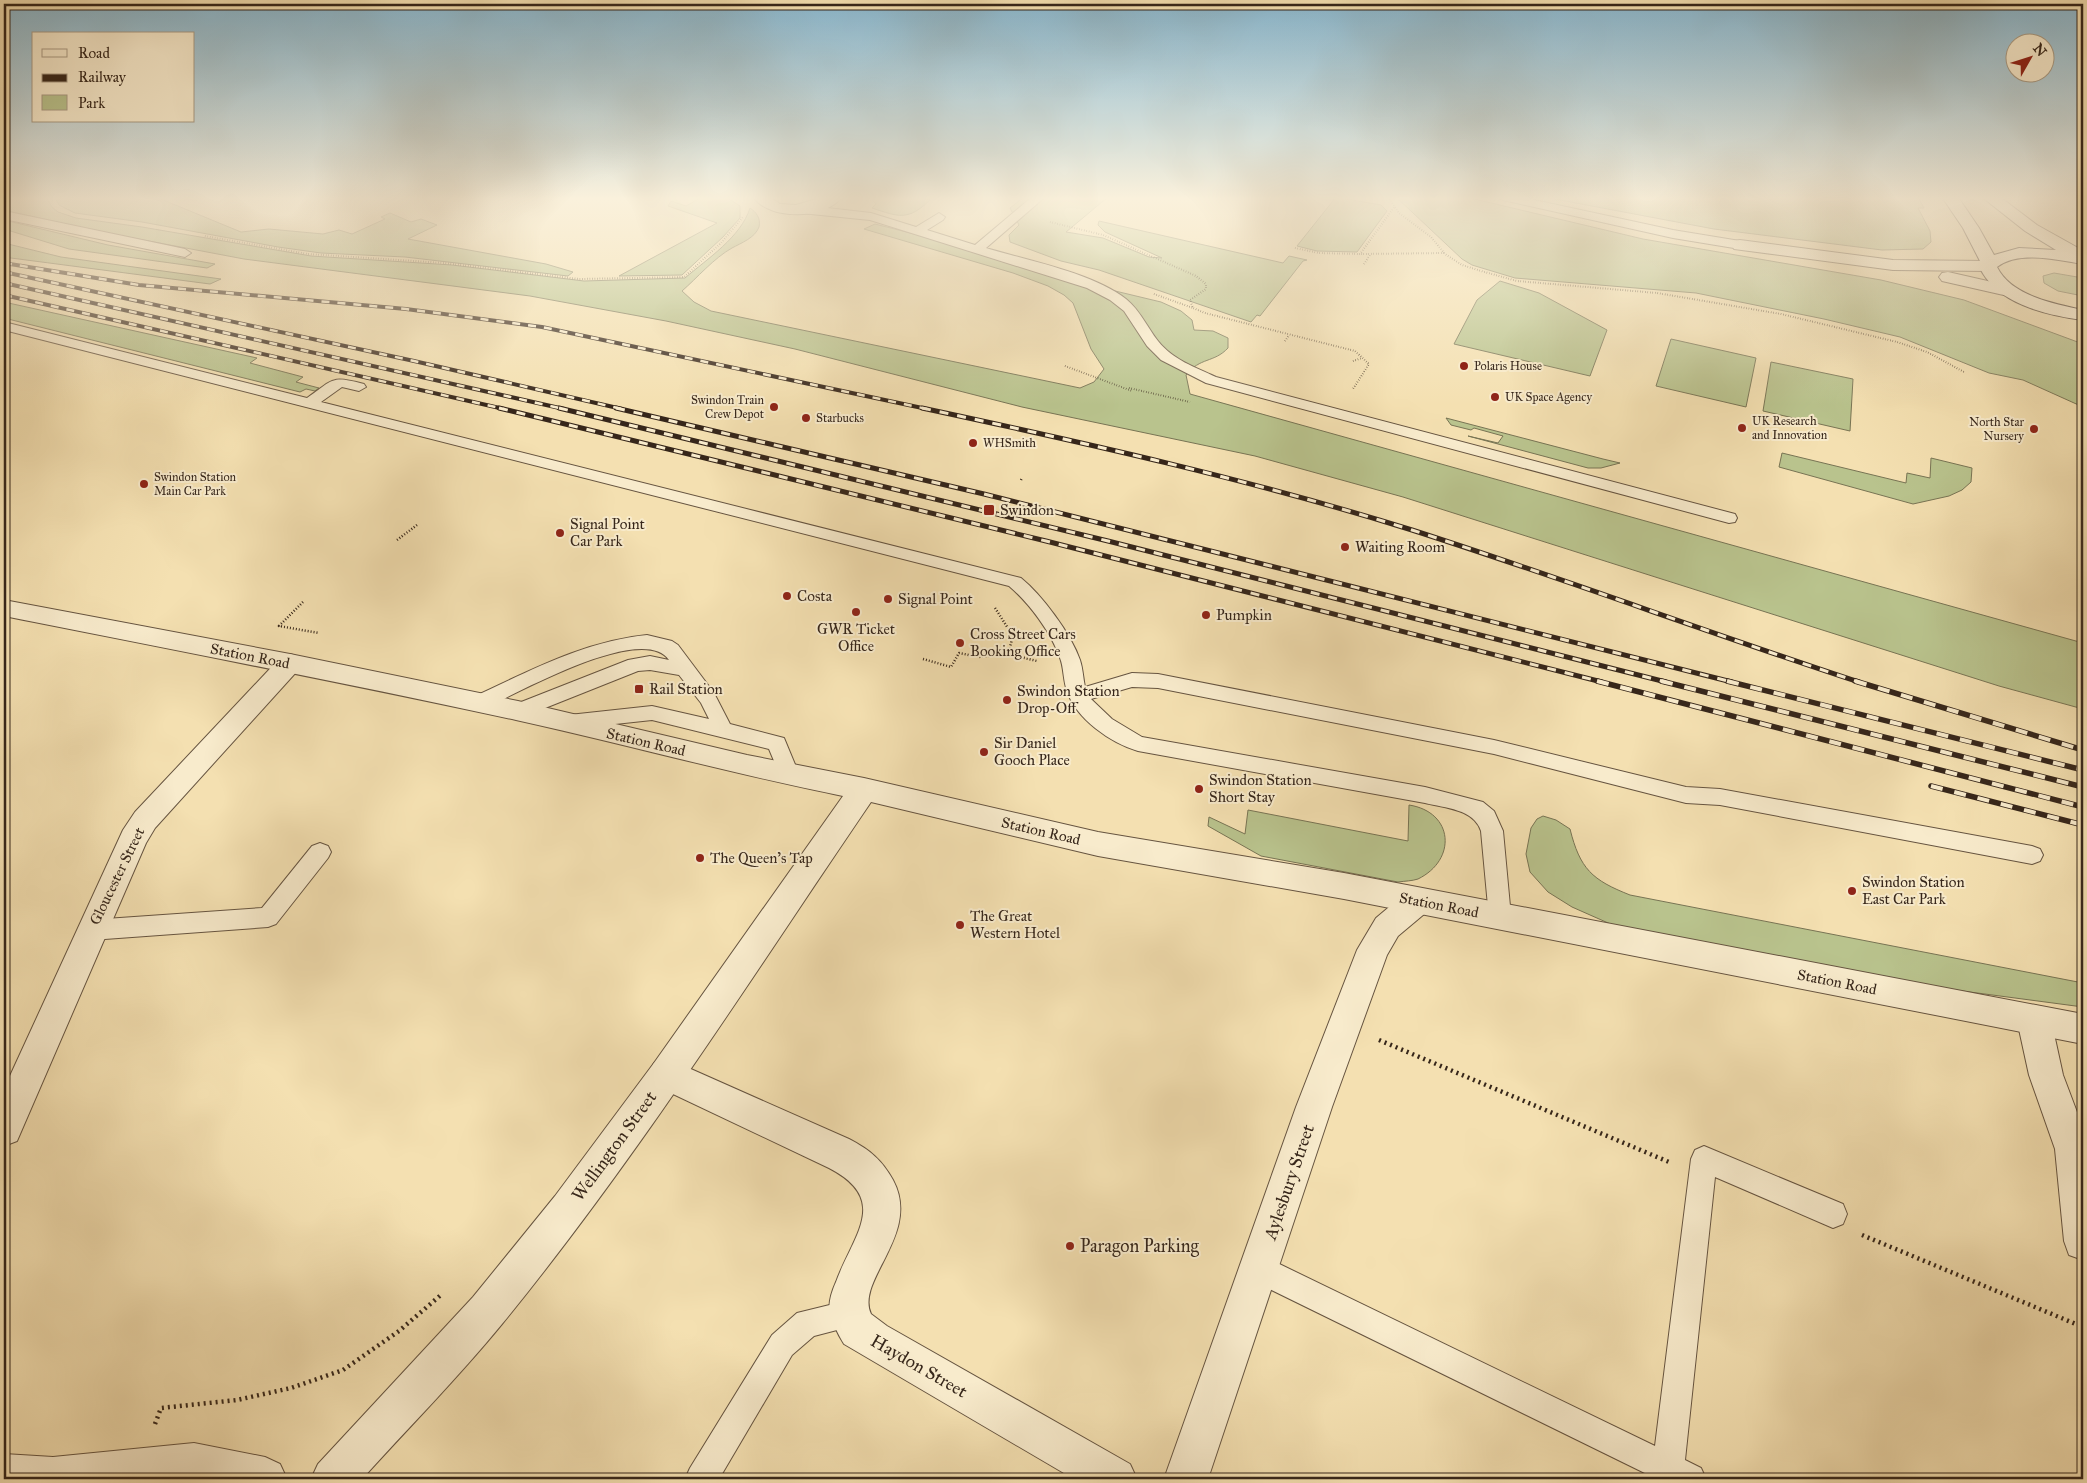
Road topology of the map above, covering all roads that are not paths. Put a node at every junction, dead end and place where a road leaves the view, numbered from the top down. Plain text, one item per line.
1 (1034, 266) edge
2 (1898, 266) edge
3 (1989, 266) edge
4 (2008, 291) junction
5 (2048, 307) junction
6 (2083, 315) edge
7 (2083, 324) edge
8 (4, 326) edge
9 (359, 387) dead end
10 (308, 403) junction
11 (1729, 518) dead end
12 (4, 608) edge
13 (290, 663) junction
14 (684, 670) junction
15 (1078, 696) junction
16 (478, 703) junction
17 (518, 711) junction
18 (565, 722) junction
19 (721, 729) junction
20 (789, 774) junction
21 (864, 789) junction
22 (320, 852) dead end
23 (2032, 855) dead end
24 (1418, 901) junction
25 (1500, 917) junction
26 (91, 930) junction
27 (2034, 1020) junction
28 (2083, 1029) edge
29 (666, 1074) junction
30 (4, 1129) edge
31 (1833, 1214) road end
32 (2082, 1222) edge
33 (1259, 1269) junction
34 (850, 1314) junction
35 (1679, 1474) edge
36 (4, 1476) edge
37 (265, 1479) edge
38 (334, 1479) edge
39 (701, 1479) edge
40 (1115, 1479) edge
41 (1186, 1479) edge

1 - 11 lane
2 - 4 street
3 - 4 street
4 - 5 street
5 - 6 street
5 - 7 street
8 - 10 lane
9 - 10 lane
10 - 15 lane
12 - 13 street, Station Road
13 - 16 street, Station Road
13 - 26 street, Gloucester Street
14 - 16 lane
14 - 17 lane
14 - 19 lane
15 - 23 lane
15 - 25 lane
16 - 17 street, Station Road
17 - 18 street, Station Road
18 - 19 lane
18 - 20 street, Station Road
19 - 20 lane
20 - 21 street, Station Road
21 - 24 street, Station Road
21 - 29 street, Wellington Street
22 - 26 lane
24 - 25 street, Station Road
24 - 33 street, Aylesbury Street
25 - 27 street, Station Road
26 - 30 street, Gloucester Street
27 - 28 street, Station Road
27 - 32 street
29 - 34 street
29 - 38 street, Wellington Street
31 - 35 lane
33 - 35 lane
33 - 41 street, Aylesbury Street
34 - 39 lane
34 - 40 street, Haydon Street
36 - 37 street

